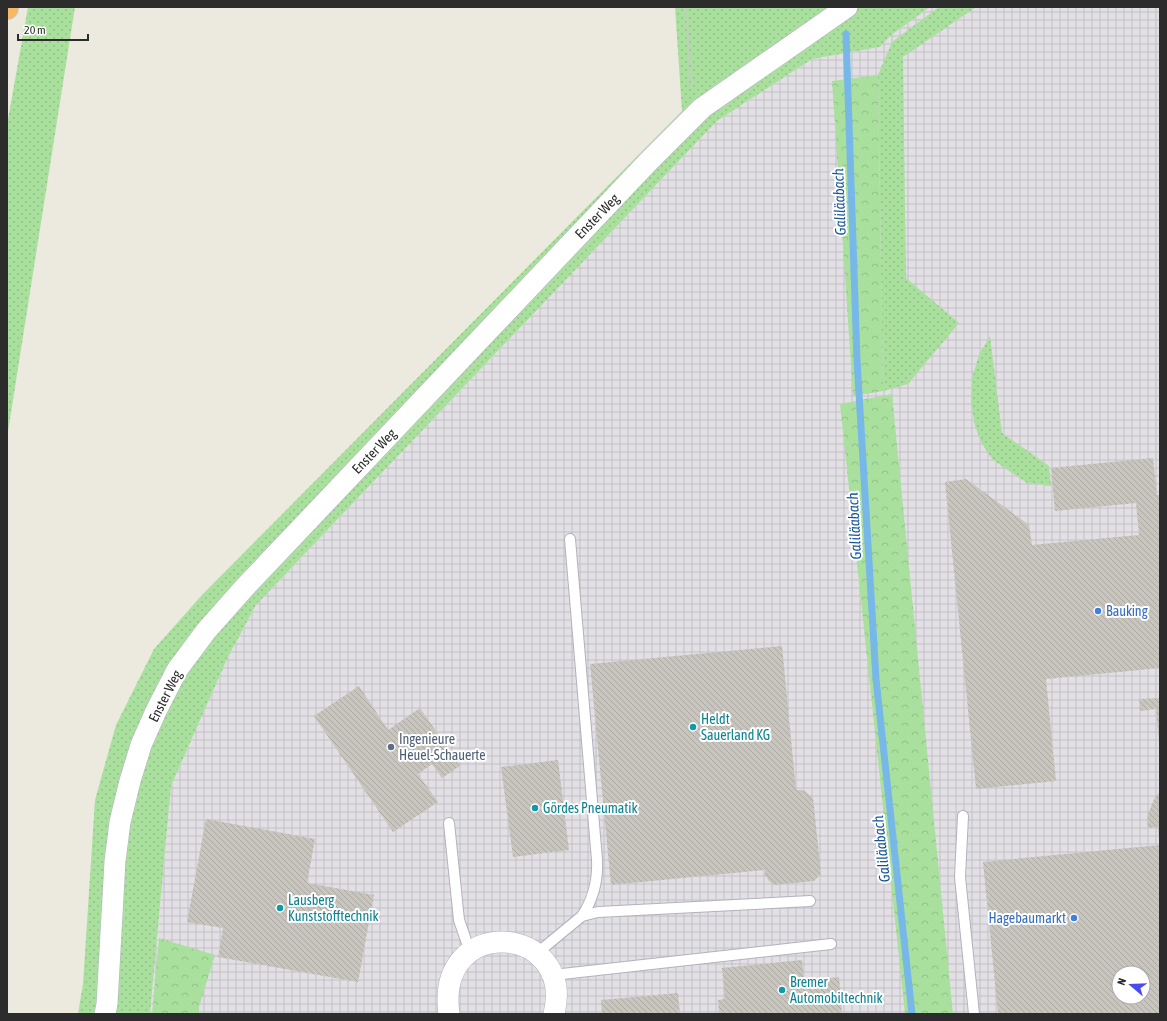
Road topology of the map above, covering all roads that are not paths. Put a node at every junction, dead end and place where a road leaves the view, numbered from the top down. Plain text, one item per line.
1 (847, 7) edge
2 (570, 539) dead end
3 (963, 816) dead end
4 (449, 823) dead end
5 (810, 901) dead end
6 (582, 916) junction
7 (831, 944) dead end
8 (470, 952) junction
9 (536, 954) junction
10 (553, 975) junction
11 (105, 1014) edge
12 (449, 1014) edge
13 (554, 1014) edge
14 (974, 1014) edge

1 - 11 street, Enster Weg
2 - 6 lane
3 - 14 lane
4 - 8 lane
5 - 6 lane
6 - 9 lane
7 - 10 lane
8 - 9 street
8 - 12 street
9 - 10 street
10 - 13 street

